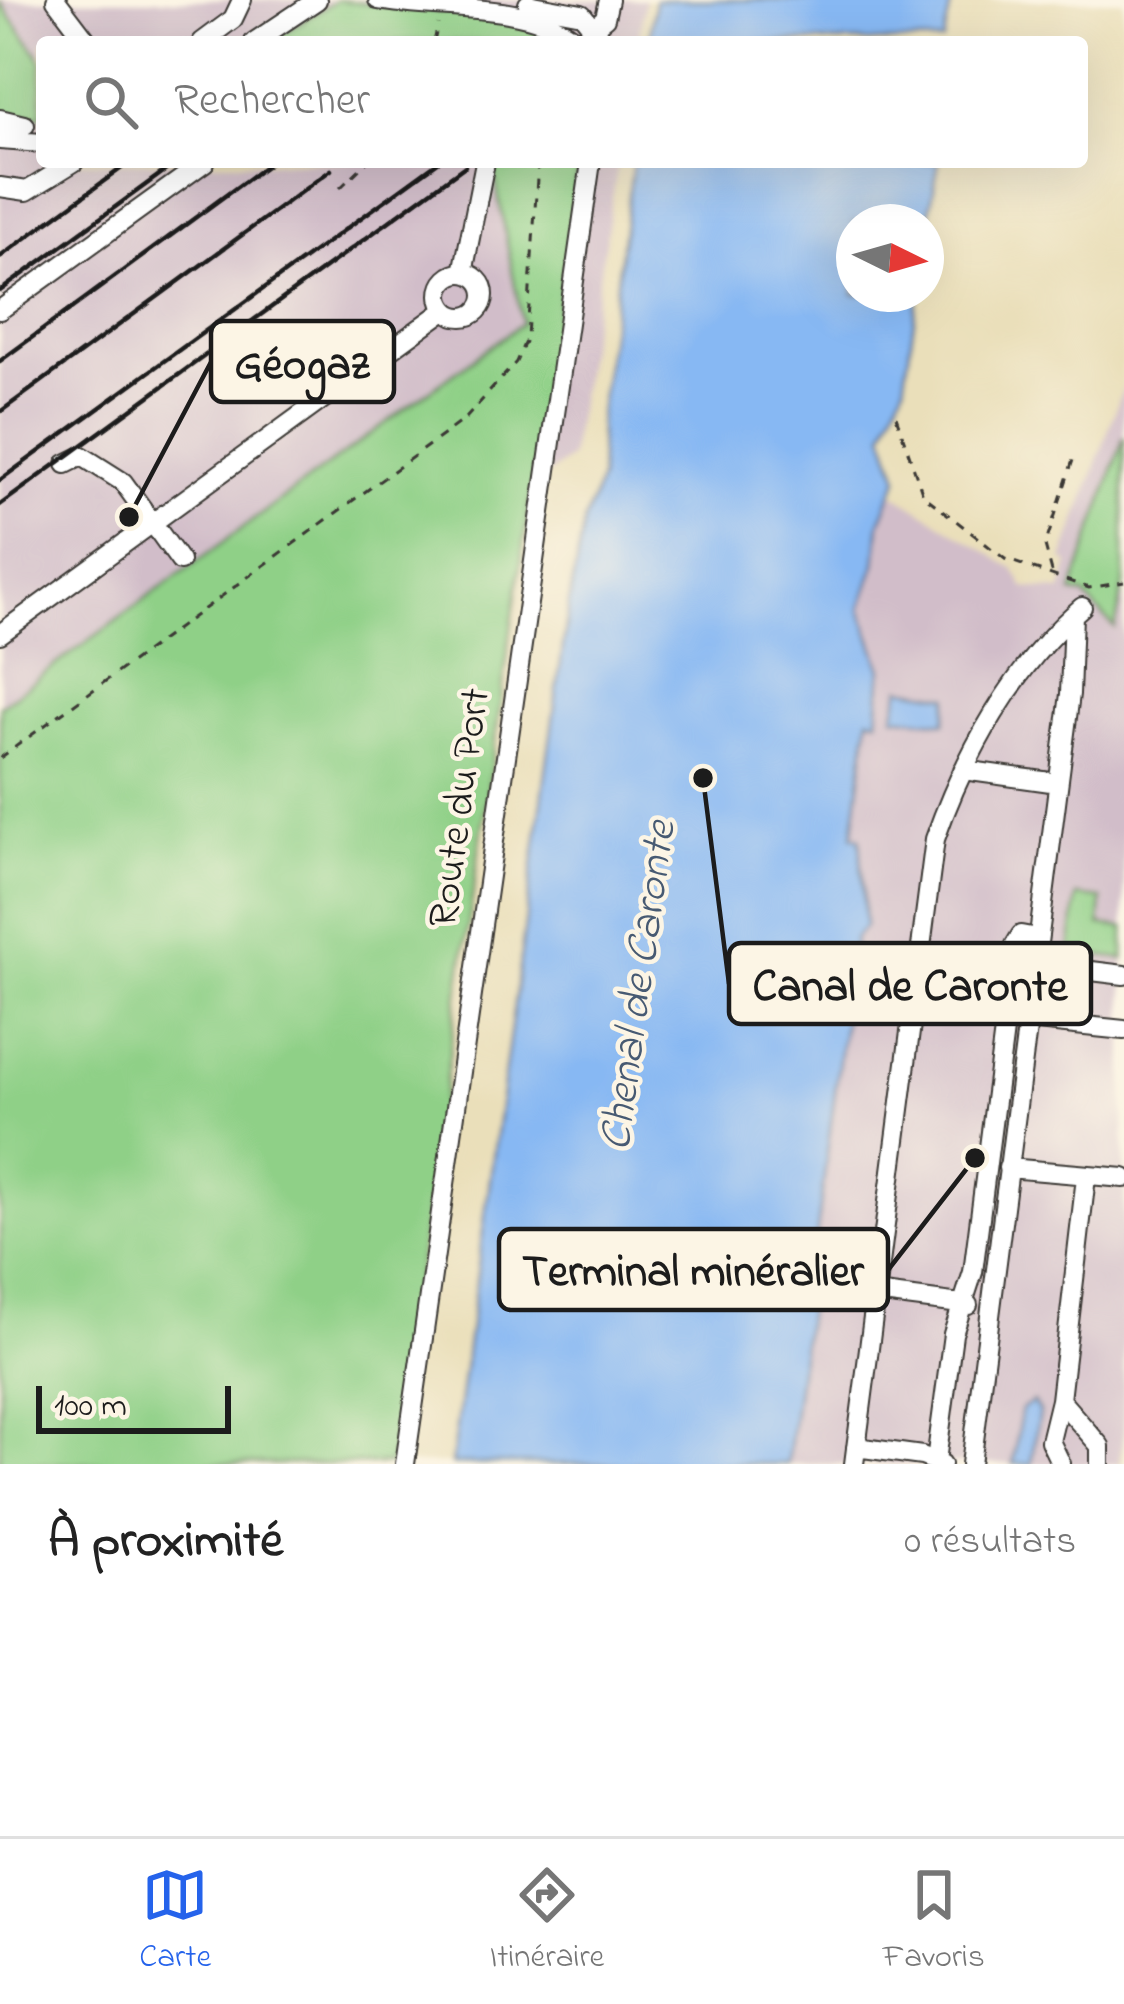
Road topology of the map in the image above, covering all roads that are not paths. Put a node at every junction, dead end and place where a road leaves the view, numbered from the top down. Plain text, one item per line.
1 (56, 0) edge
2 (242, 0) edge
3 (378, 0) edge
4 (502, 0) edge
5 (612, 0) edge
6 (314, 1) edge
7 (83, 36) edge
8 (210, 36) edge
9 (263, 36) edge
10 (573, 36) edge
11 (602, 36) edge
12 (603, 36) edge
13 (0, 122) edge
14 (33, 125) edge
15 (0, 140) edge
16 (36, 146) edge
17 (36, 147) edge
18 (0, 150) edge
19 (64, 168) edge
20 (197, 168) edge
21 (484, 168) edge
22 (589, 168) edge
23 (0, 187) edge
24 (463, 273) junction
25 (0, 310) edge
26 (445, 310) junction
27 (66, 464) dead end
28 (153, 523) junction
29 (180, 561) dead end
30 (0, 634) edge
31 (963, 770) junction
32 (1058, 783) junction
33 (1037, 938) junction
34 (1034, 964) junction
35 (1124, 975) edge
36 (1027, 1020) junction
37 (1124, 1030) edge
38 (1008, 1168) junction
39 (1086, 1177) junction
40 (1124, 1178) edge
41 (875, 1293) junction
42 (962, 1304) junction
43 (991, 1308) junction
44 (1060, 1400) junction
45 (855, 1455) edge
46 (939, 1462) edge
47 (405, 1464) edge
48 (970, 1464) edge
49 (1061, 1464) edge
50 (1100, 1464) edge

1 - 7 street
2 - 8 street
3 - 10 street
4 - 11 street
5 - 12 street
6 - 9 street
13 - 14 street
15 - 16 street
17 - 18 street
19 - 23 street
20 - 25 street
21 - 24 street
22 - 47 street, Route du Port
24 - 26 street
24 - 26 street
26 - 28 street
27 - 28 street
28 - 29 street
28 - 30 street
31 - 32 street
31 - 32 street
31 - 41 street
32 - 33 street
33 - 34 street
33 - 42 street
34 - 35 street
34 - 36 street
36 - 37 street
36 - 38 street
38 - 39 street
38 - 43 street
39 - 40 street
39 - 44 street
41 - 42 street
41 - 45 street
42 - 43 street
42 - 46 street
43 - 48 street
44 - 49 street
44 - 50 street
45 - 46 street

